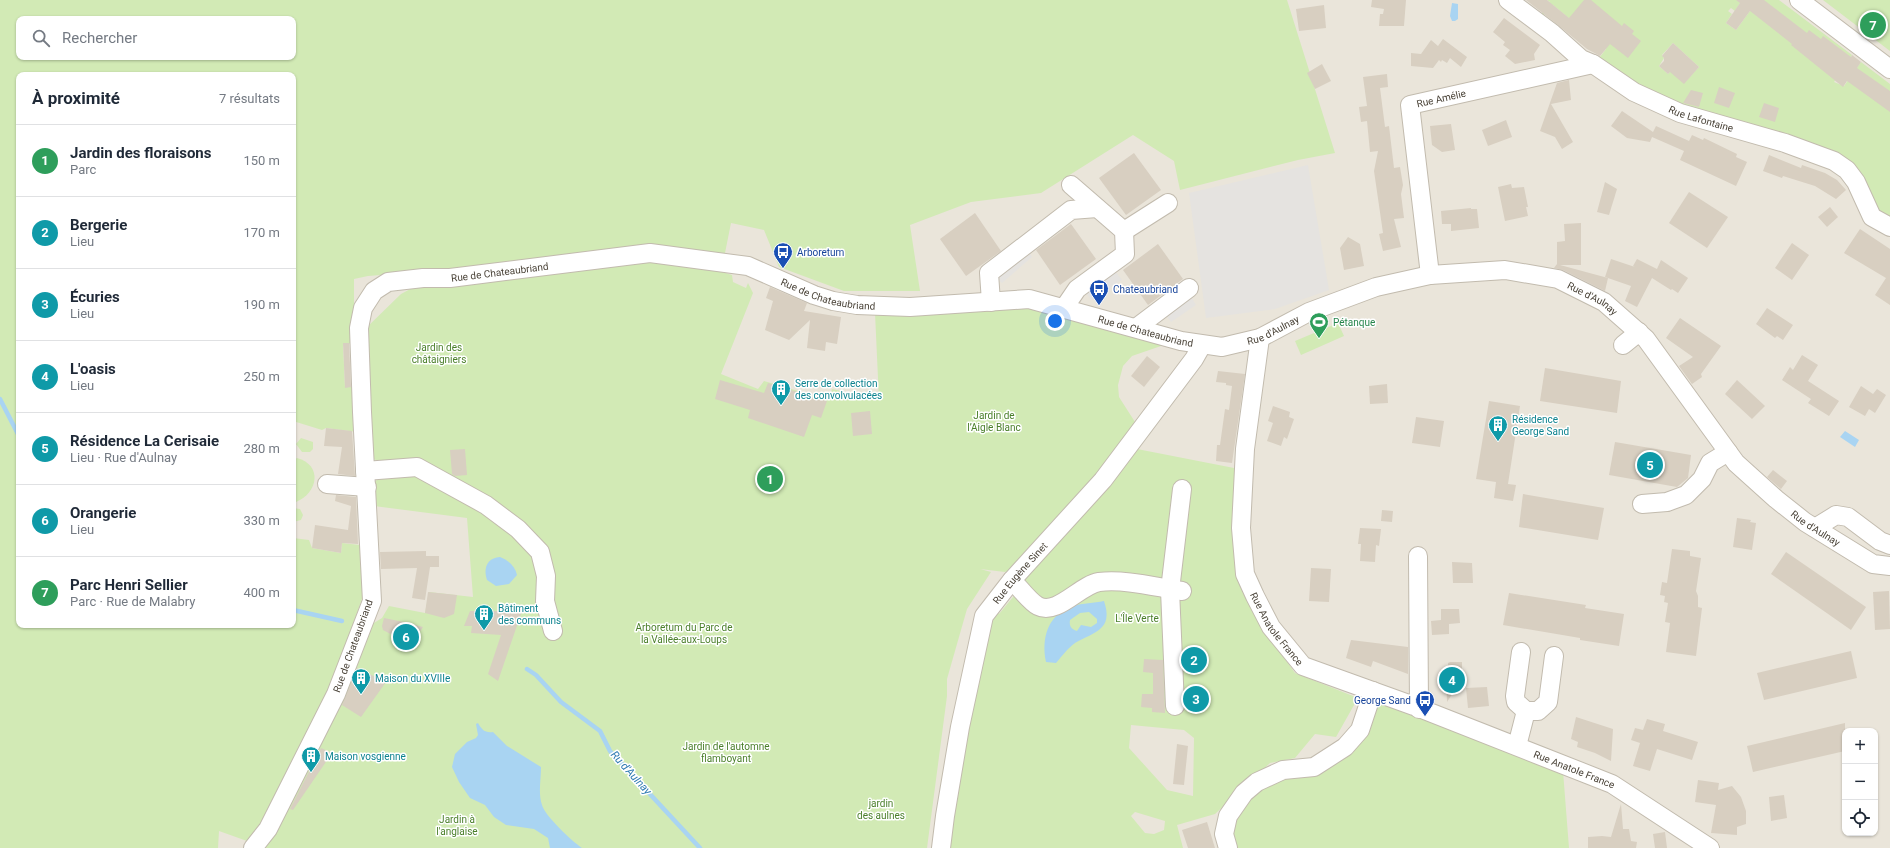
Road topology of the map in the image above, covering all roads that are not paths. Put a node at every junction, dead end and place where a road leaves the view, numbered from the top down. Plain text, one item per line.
1 (1508, 0) edge
2 (1799, 0) edge
3 (1593, 64) junction
4 (1890, 69) edge
5 (1071, 185) dead end
6 (1168, 203) dead end
7 (1097, 208) junction
8 (1890, 227) edge
9 (1124, 231) junction
10 (1430, 275) junction
11 (1189, 288) dead end
12 (990, 302) junction
13 (1064, 308) junction
14 (1136, 328) junction
15 (1639, 332) junction
16 (1260, 338) junction
17 (1202, 345) junction
18 (1622, 345) dead end
19 (1728, 452) junction
20 (366, 479) junction
21 (328, 484) dead end
22 (1182, 489) dead end
23 (1642, 504) dead end
24 (1815, 528) junction
25 (1890, 545) edge
26 (1418, 556) dead end
27 (1890, 566) edge
28 (1012, 580) junction
29 (1176, 591) junction
30 (553, 631) dead end
31 (1521, 652) dead end
32 (1554, 656) dead end
33 (1373, 691) junction
34 (1175, 706) dead end
35 (1419, 709) junction
36 (1526, 712) junction
37 (1517, 746) junction
38 (253, 848) edge
39 (941, 848) edge
40 (1228, 848) edge
41 (1710, 848) edge

1 - 3 street, Rue Lafontaine
2 - 4 street
3 - 8 street, Rue Lafontaine
3 - 10 street, Rue Amélie
5 - 7 street
6 - 9 street
7 - 9 street
7 - 12 street
9 - 13 street
10 - 15 street, Rue d'Aulnay
10 - 16 street, Rue d'Aulnay
11 - 14 street
12 - 13 street, Rue de Chateaubriand
12 - 20 street, Rue de Chateaubriand
13 - 14 street, Rue de Chateaubriand
14 - 17 street, Rue de Chateaubriand
15 - 18 street
15 - 19 street, Rue d'Aulnay
16 - 17 street, Rue d'Aulnay
16 - 33 street, Rue Anatole France
17 - 28 street, Rue Eugène Sinet
19 - 23 street
19 - 24 street, Rue d'Aulnay
20 - 21 street
20 - 30 street
20 - 38 street, Rue de Chateaubriand
22 - 29 street
24 - 25 street
24 - 27 street, Rue d'Aulnay
26 - 35 street
28 - 29 street
28 - 39 street, Rue Eugène Sinet
29 - 34 street
31 - 36 street
32 - 36 street
33 - 35 street, Rue Anatole France
33 - 40 street
35 - 37 street, Rue Anatole France
36 - 37 street
37 - 41 street, Rue Anatole France

